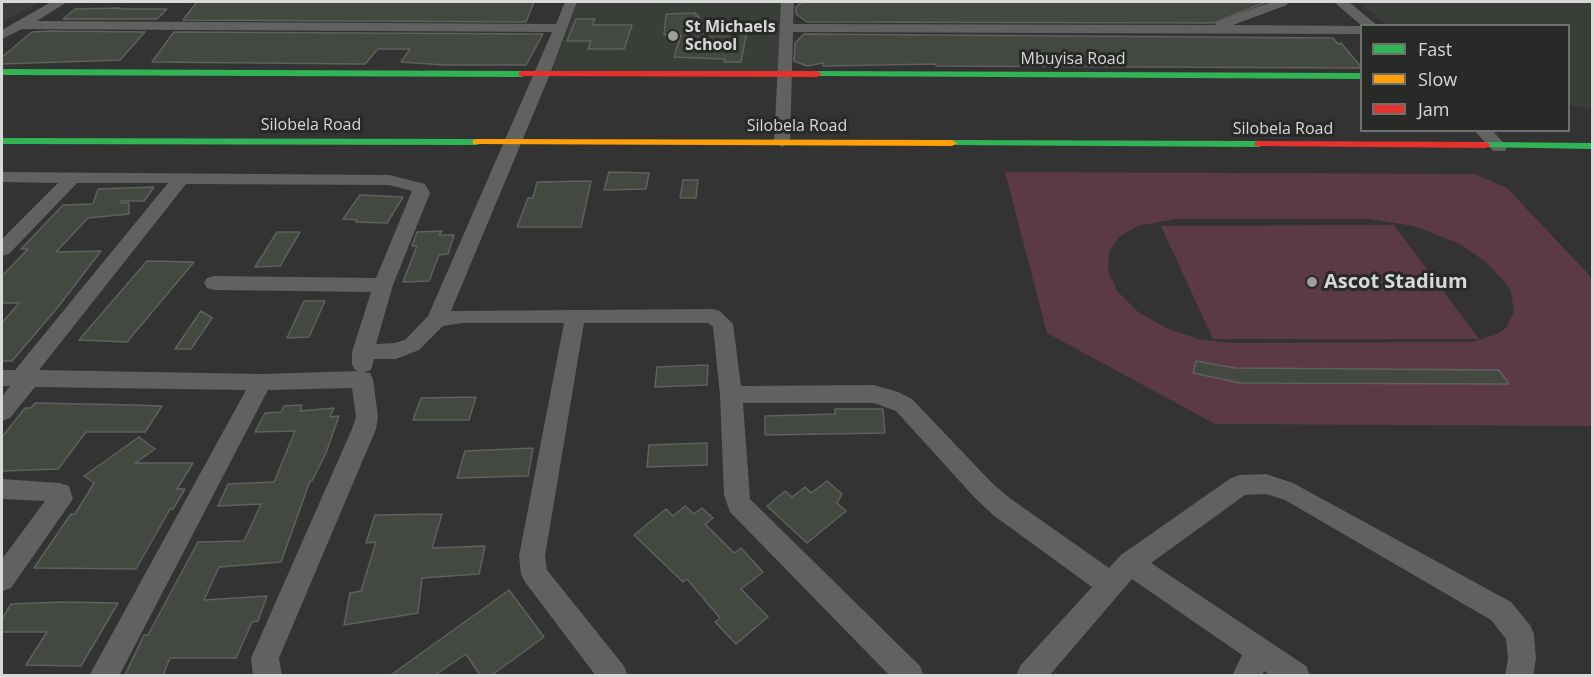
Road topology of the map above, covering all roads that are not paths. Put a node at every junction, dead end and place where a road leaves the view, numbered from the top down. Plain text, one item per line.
1 (60, 2) edge
2 (571, 2) edge
3 (787, 2) edge
4 (1282, 2) edge
5 (1341, 2) edge
6 (1368, 24) edge
7 (17, 25) junction
8 (561, 28) junction
9 (785, 28) junction
10 (1214, 29) junction
11 (1360, 30) edge
12 (2, 36) edge
13 (2, 72) edge
14 (543, 74) junction
15 (784, 75) junction
16 (1360, 76) edge
17 (1484, 132) edge
18 (2, 141) edge
19 (513, 142) junction
20 (782, 142) junction
21 (1593, 146) edge
22 (1499, 147) junction
23 (2, 177) edge
24 (72, 178) junction
25 (181, 179) junction
26 (2, 250) edge
27 (214, 283) dead end
28 (383, 285) junction
29 (575, 317) junction
30 (437, 320) junction
31 (363, 352) junction
32 (17, 378) edge
33 (362, 379) junction
34 (261, 382) junction
35 (731, 395) junction
36 (2, 412) edge
37 (2, 489) edge
38 (1130, 563) junction
39 (2, 579) edge
40 (1111, 585) junction
41 (1252, 664) edge
42 (103, 675) edge
43 (268, 675) edge
44 (614, 675) edge
45 (910, 675) edge
46 (1030, 675) edge
47 (1296, 675) edge
48 (1519, 675) edge

1 - 7 street
2 - 8 street
3 - 9 street
4 - 10 street
5 - 6 street
7 - 8 street
7 - 12 street
8 - 14 street
9 - 10 street
9 - 15 street
10 - 11 street
13 - 14 street, Mbuyisa Road
14 - 15 street, Mbuyisa Road
14 - 19 street
15 - 16 street, Mbuyisa Road
15 - 20 street
17 - 22 street
18 - 19 street, Silobela Road
19 - 20 street, Silobela Road
19 - 30 street
20 - 22 street, Silobela Road
21 - 22 street, Silobela Road
23 - 24 street
24 - 25 street
24 - 26 street
25 - 28 street
25 - 32 street
27 - 28 street
28 - 31 street
29 - 30 street
29 - 35 street
29 - 44 street
30 - 31 street
31 - 33 street
32 - 34 street
32 - 36 street
33 - 34 street
33 - 43 street
34 - 42 street
35 - 40 street
35 - 45 street
37 - 39 street
38 - 40 street
38 - 41 street
38 - 48 street
40 - 46 street
41 - 47 street

